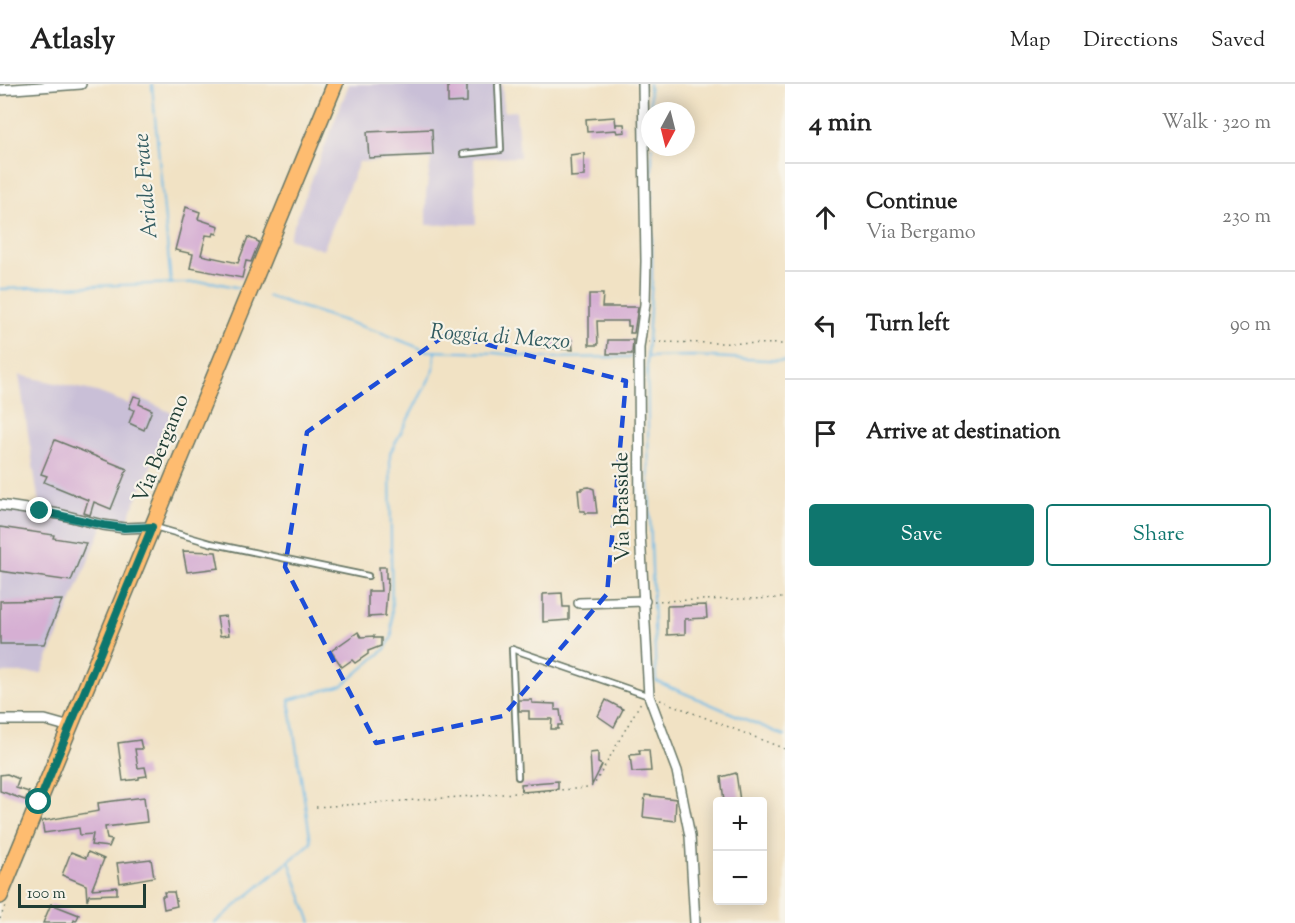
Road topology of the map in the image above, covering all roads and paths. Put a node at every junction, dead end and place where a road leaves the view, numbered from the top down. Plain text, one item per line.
1 (81, 84) edge
2 (335, 84) edge
3 (498, 84) edge
4 (643, 84) edge
5 (0, 90) edge
6 (463, 153) dead end
7 (640, 342) junction
8 (785, 344) edge
9 (0, 505) edge
10 (152, 527) junction
11 (368, 576) dead end
12 (785, 598) edge
13 (645, 601) junction
14 (657, 601) dead end
15 (579, 603) dead end
16 (650, 696) junction
17 (0, 720) edge
18 (70, 727) junction
19 (785, 748) edge
20 (518, 777) dead end
21 (316, 807) dead end
22 (0, 896) edge
23 (694, 923) edge

1 - 5 street
2 - 10 main road, Via Bergamo
3 - 6 lane
4 - 7 street, Via Brasside
7 - 8 path
7 - 13 street, Via Brasside
9 - 10 street
10 - 11 lane
10 - 18 main road, Via Bergamo
12 - 14 path
13 - 15 street
13 - 16 street, Via Brasside
16 - 19 path
16 - 20 lane
16 - 21 path
16 - 23 street, Via Brasside
17 - 18 street
18 - 22 main road, Via Bergamo

